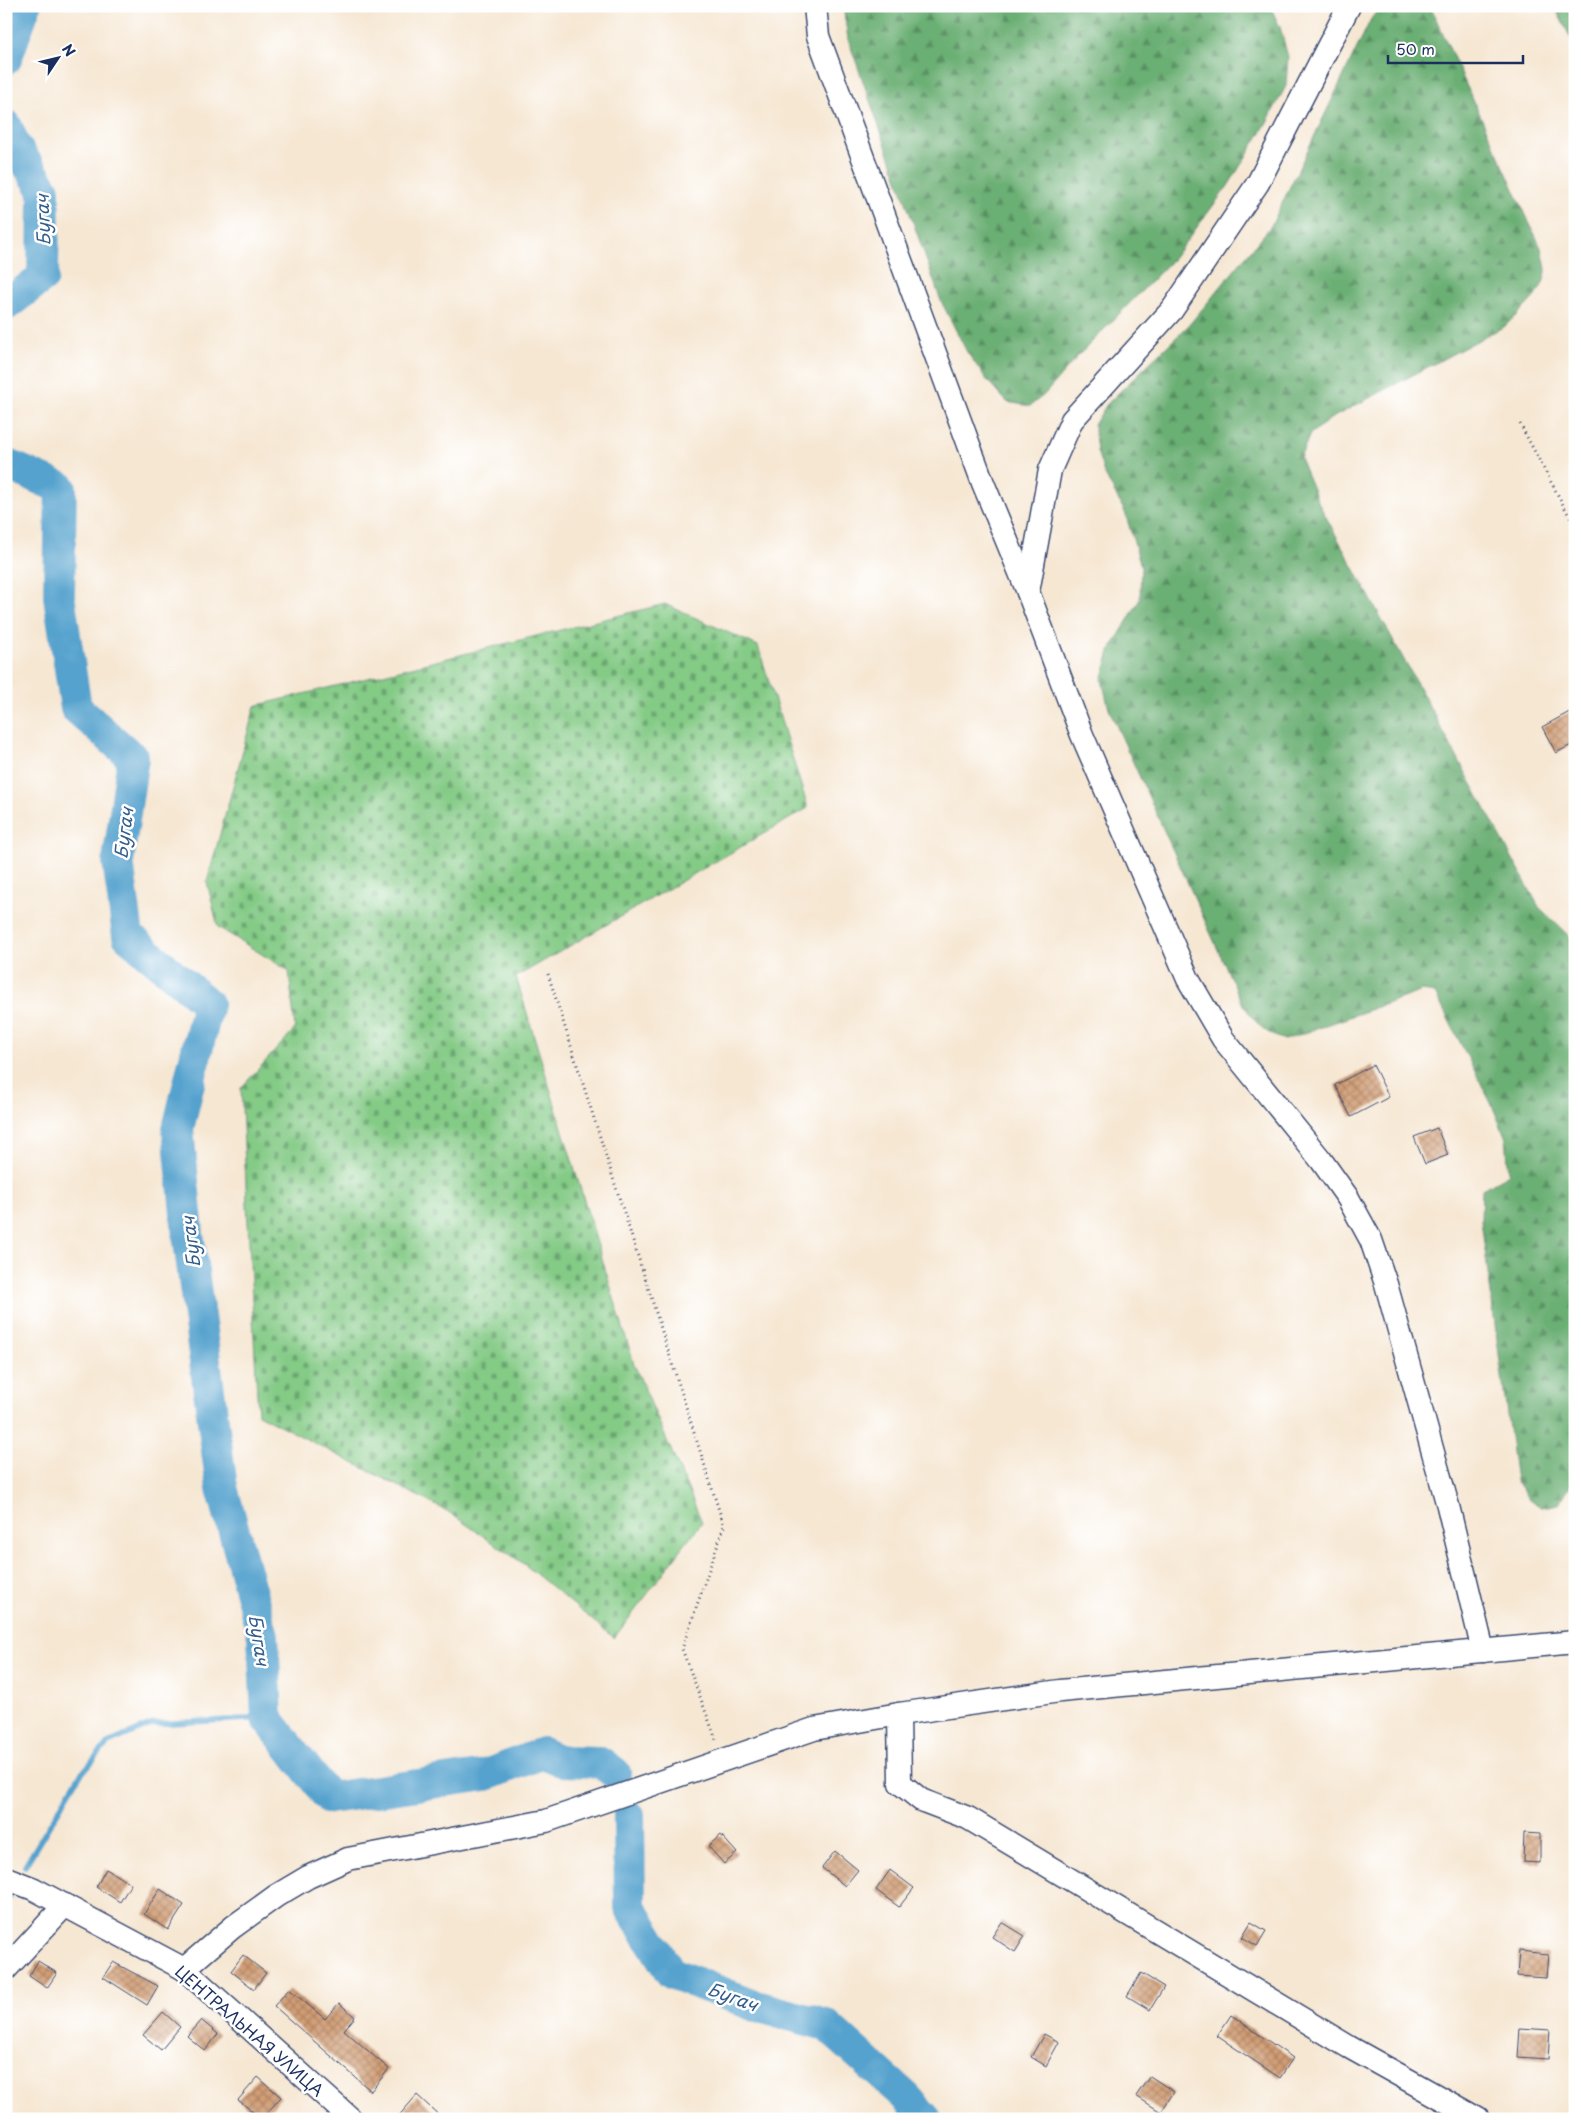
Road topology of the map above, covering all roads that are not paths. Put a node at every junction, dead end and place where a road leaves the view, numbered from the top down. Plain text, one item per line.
1 (816, 6) edge
2 (1349, 6) edge
3 (1028, 592) junction
4 (1575, 1642) edge
5 (1483, 1651) junction
6 (898, 1714) junction
7 (6, 1878) edge
8 (65, 1905) junction
9 (6, 1969) edge
10 (184, 1969) junction
11 (351, 2119) edge
12 (1478, 2119) edge

1 - 3 street
2 - 3 street
3 - 5 street
4 - 5 street
5 - 6 street
6 - 10 street
6 - 12 street
7 - 8 street, ЦЕНТРАЛЬНАЯ УЛИЦА
8 - 9 street
8 - 10 street, ЦЕНТРАЛЬНАЯ УЛИЦА
10 - 11 street, ЦЕНТРАЛЬНАЯ УЛИЦА

